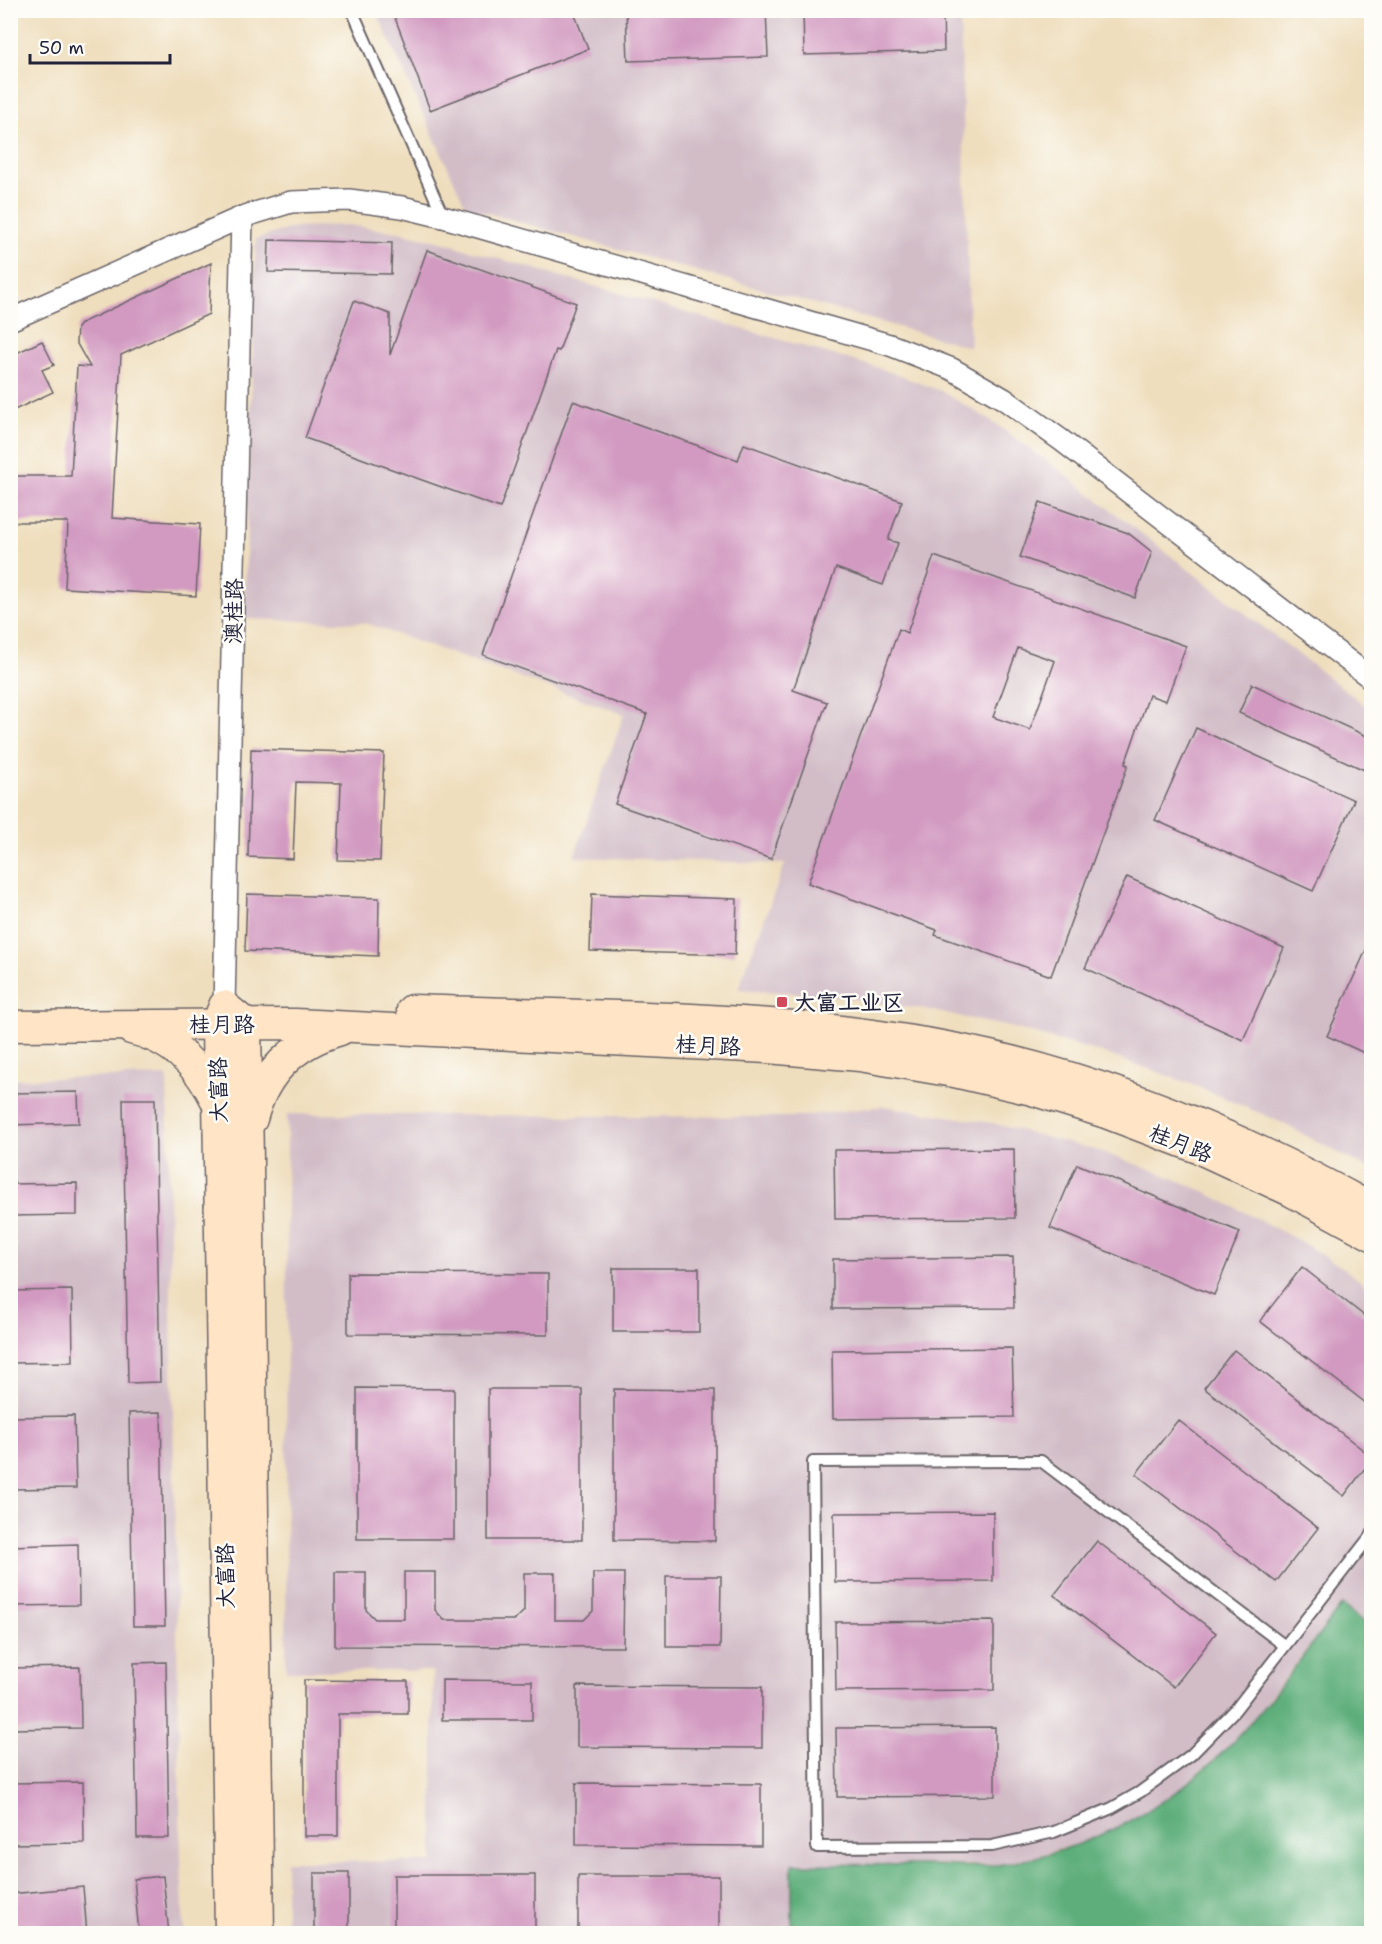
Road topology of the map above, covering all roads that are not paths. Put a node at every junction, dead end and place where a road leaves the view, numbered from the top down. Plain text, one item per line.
1 (352, 10) edge
2 (242, 216) junction
3 (444, 217) junction
4 (10, 320) edge
5 (1371, 679) edge
6 (10, 1008) edge
7 (229, 1018) junction
8 (111, 1025) junction
9 (10, 1026) edge
10 (348, 1027) junction
11 (218, 1103) junction
12 (247, 1139) junction
13 (234, 1193) junction
14 (1371, 1209) edge
15 (1371, 1235) edge
16 (1371, 1534) edge
17 (1285, 1646) junction
18 (230, 1934) edge
19 (259, 1934) edge

1 - 3 lane
2 - 3 street
2 - 4 street
2 - 7 street, 澳桂路
3 - 5 street
6 - 7 main road, 桂月路
7 - 8 main road, 桂月路
7 - 10 main road, 桂月路
7 - 11 main road, 大富路
7 - 12 main road, 大富路
7 - 14 main road, 桂月路
8 - 9 main road, 桂月路
8 - 11 main road
10 - 12 main road
10 - 15 main road, 桂月路
11 - 13 main road, 大富路
12 - 13 main road, 大富路
13 - 18 main road, 大富路
13 - 19 main road, 大富路
16 - 17 lane
17 - 17 lane

